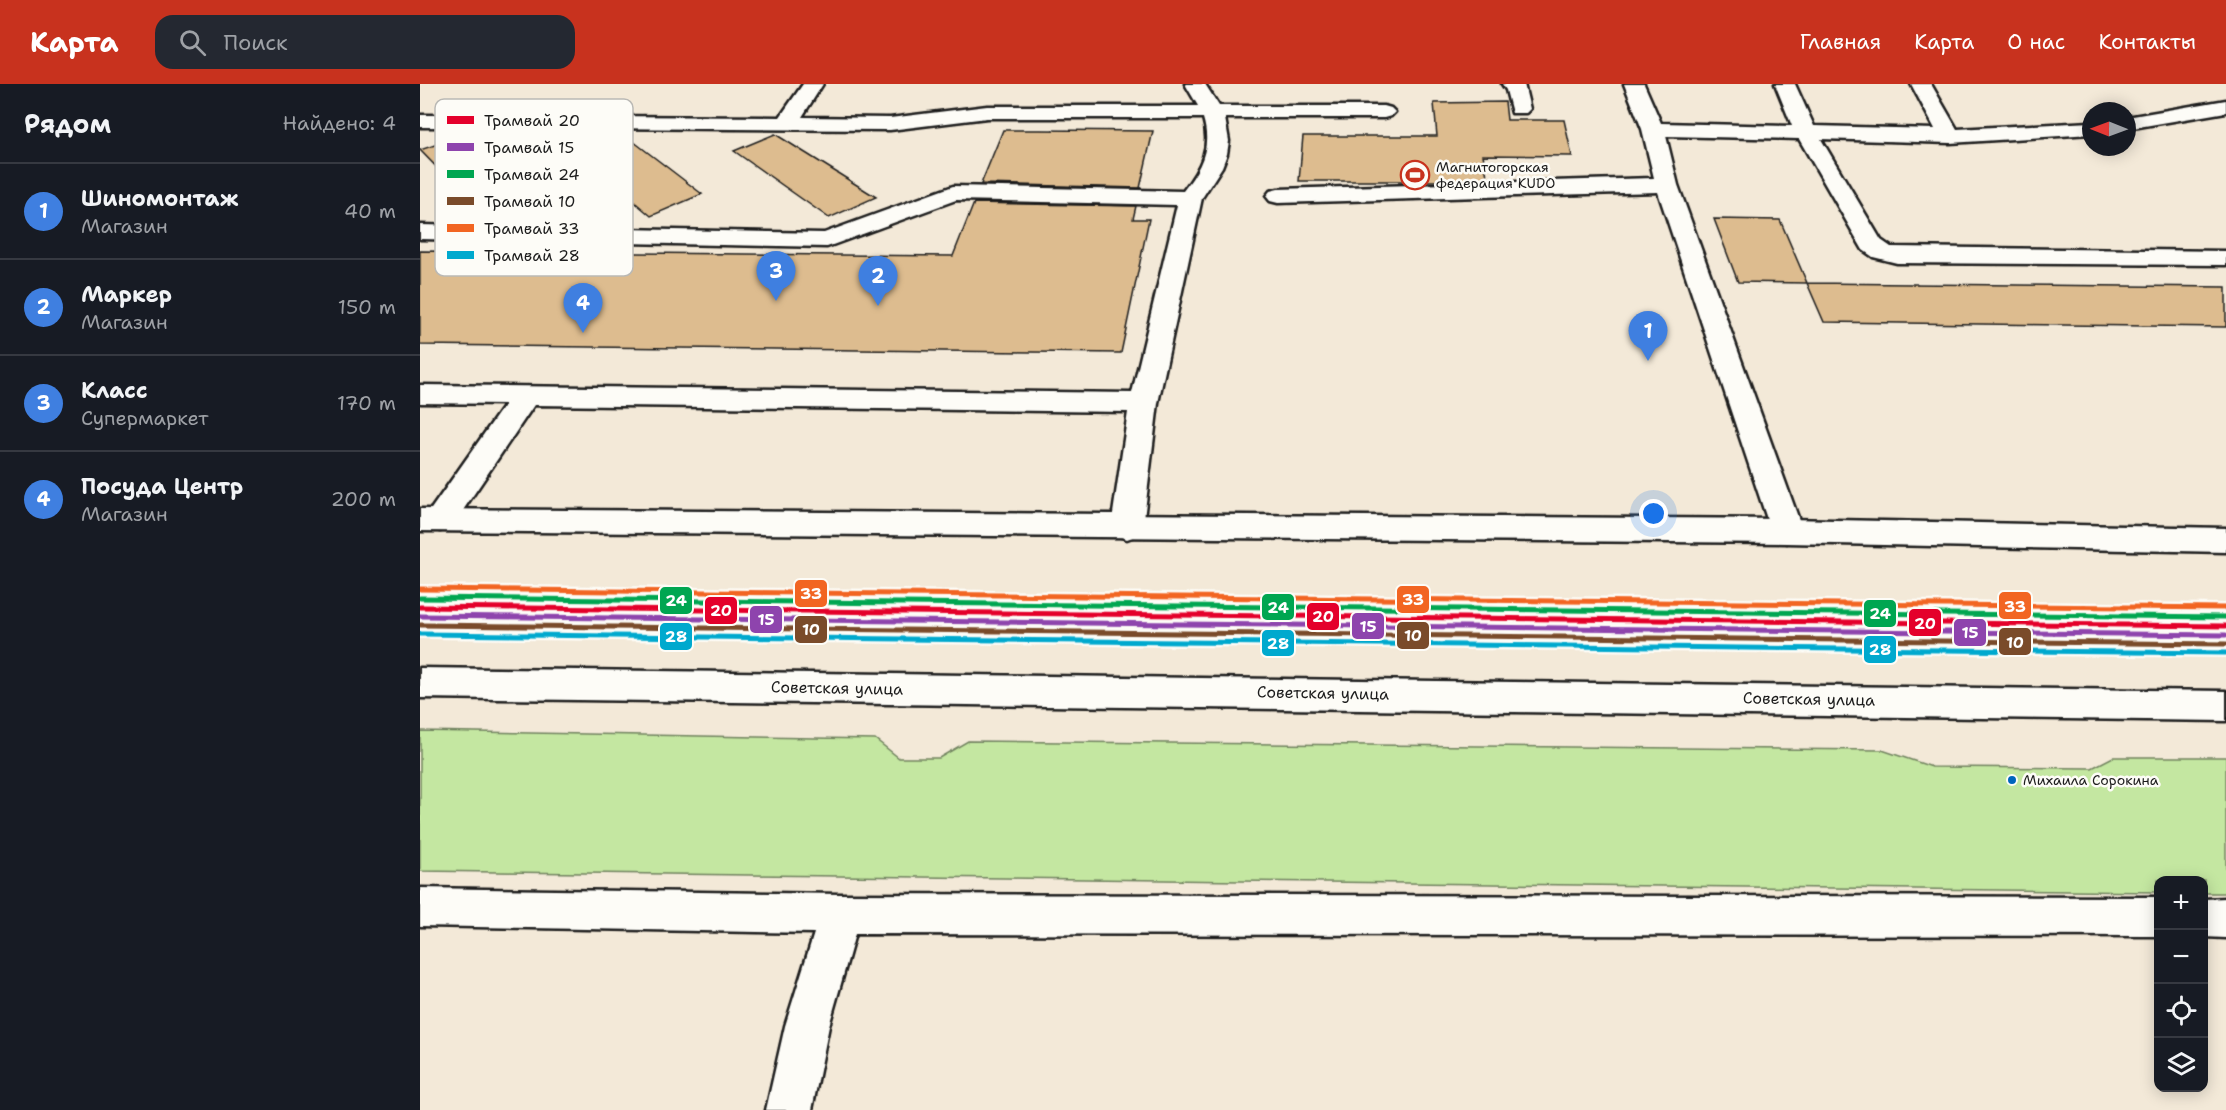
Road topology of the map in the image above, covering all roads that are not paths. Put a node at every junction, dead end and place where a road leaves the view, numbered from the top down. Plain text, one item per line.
1 (813, 84) edge
2 (1195, 84) edge
3 (1512, 84) edge
4 (1635, 84) edge
5 (1785, 84) edge
6 (1921, 84) edge
7 (2226, 106) edge
8 (1519, 109) dead end
9 (1384, 112) dead end
10 (1215, 113) junction
11 (420, 121) edge
12 (435, 121) edge
13 (2136, 121) edge
14 (633, 122) edge
15 (787, 123) junction
16 (1653, 129) junction
17 (2082, 129) edge
18 (1805, 131) junction
19 (1950, 136) junction
20 (1667, 185) junction
21 (1278, 196) dead end
22 (1190, 198) junction
23 (420, 231) edge
24 (435, 231) edge
25 (633, 236) edge
26 (2226, 258) edge
27 (420, 394) edge
28 (526, 395) junction
29 (1144, 403) junction
30 (430, 520) edge
31 (1127, 527) junction
32 (1787, 531) junction
33 (2226, 540) edge
34 (420, 683) edge
35 (2226, 706) edge
36 (420, 907) edge
37 (840, 914) junction
38 (2154, 917) edge
39 (2208, 918) edge
40 (2226, 918) edge
41 (789, 1110) edge

1 - 15 main road
2 - 10 main road
3 - 8 main road
4 - 16 main road
5 - 18 main road
6 - 19 main road
7 - 13 main road
9 - 10 main road
10 - 15 main road
10 - 22 main road
11 - 12 main road
14 - 15 main road
16 - 18 main road
16 - 20 main road
17 - 19 main road
18 - 19 main road
18 - 26 main road
20 - 21 main road
20 - 32 main road
22 - 25 main road
22 - 29 main road
23 - 24 main road
27 - 28 main road
28 - 29 main road
28 - 30 main road
29 - 31 main road
30 - 31 main road
31 - 32 main road
32 - 33 main road
34 - 35 main road, Советская улица
36 - 37 main road
37 - 38 main road
37 - 41 main road
39 - 40 main road

